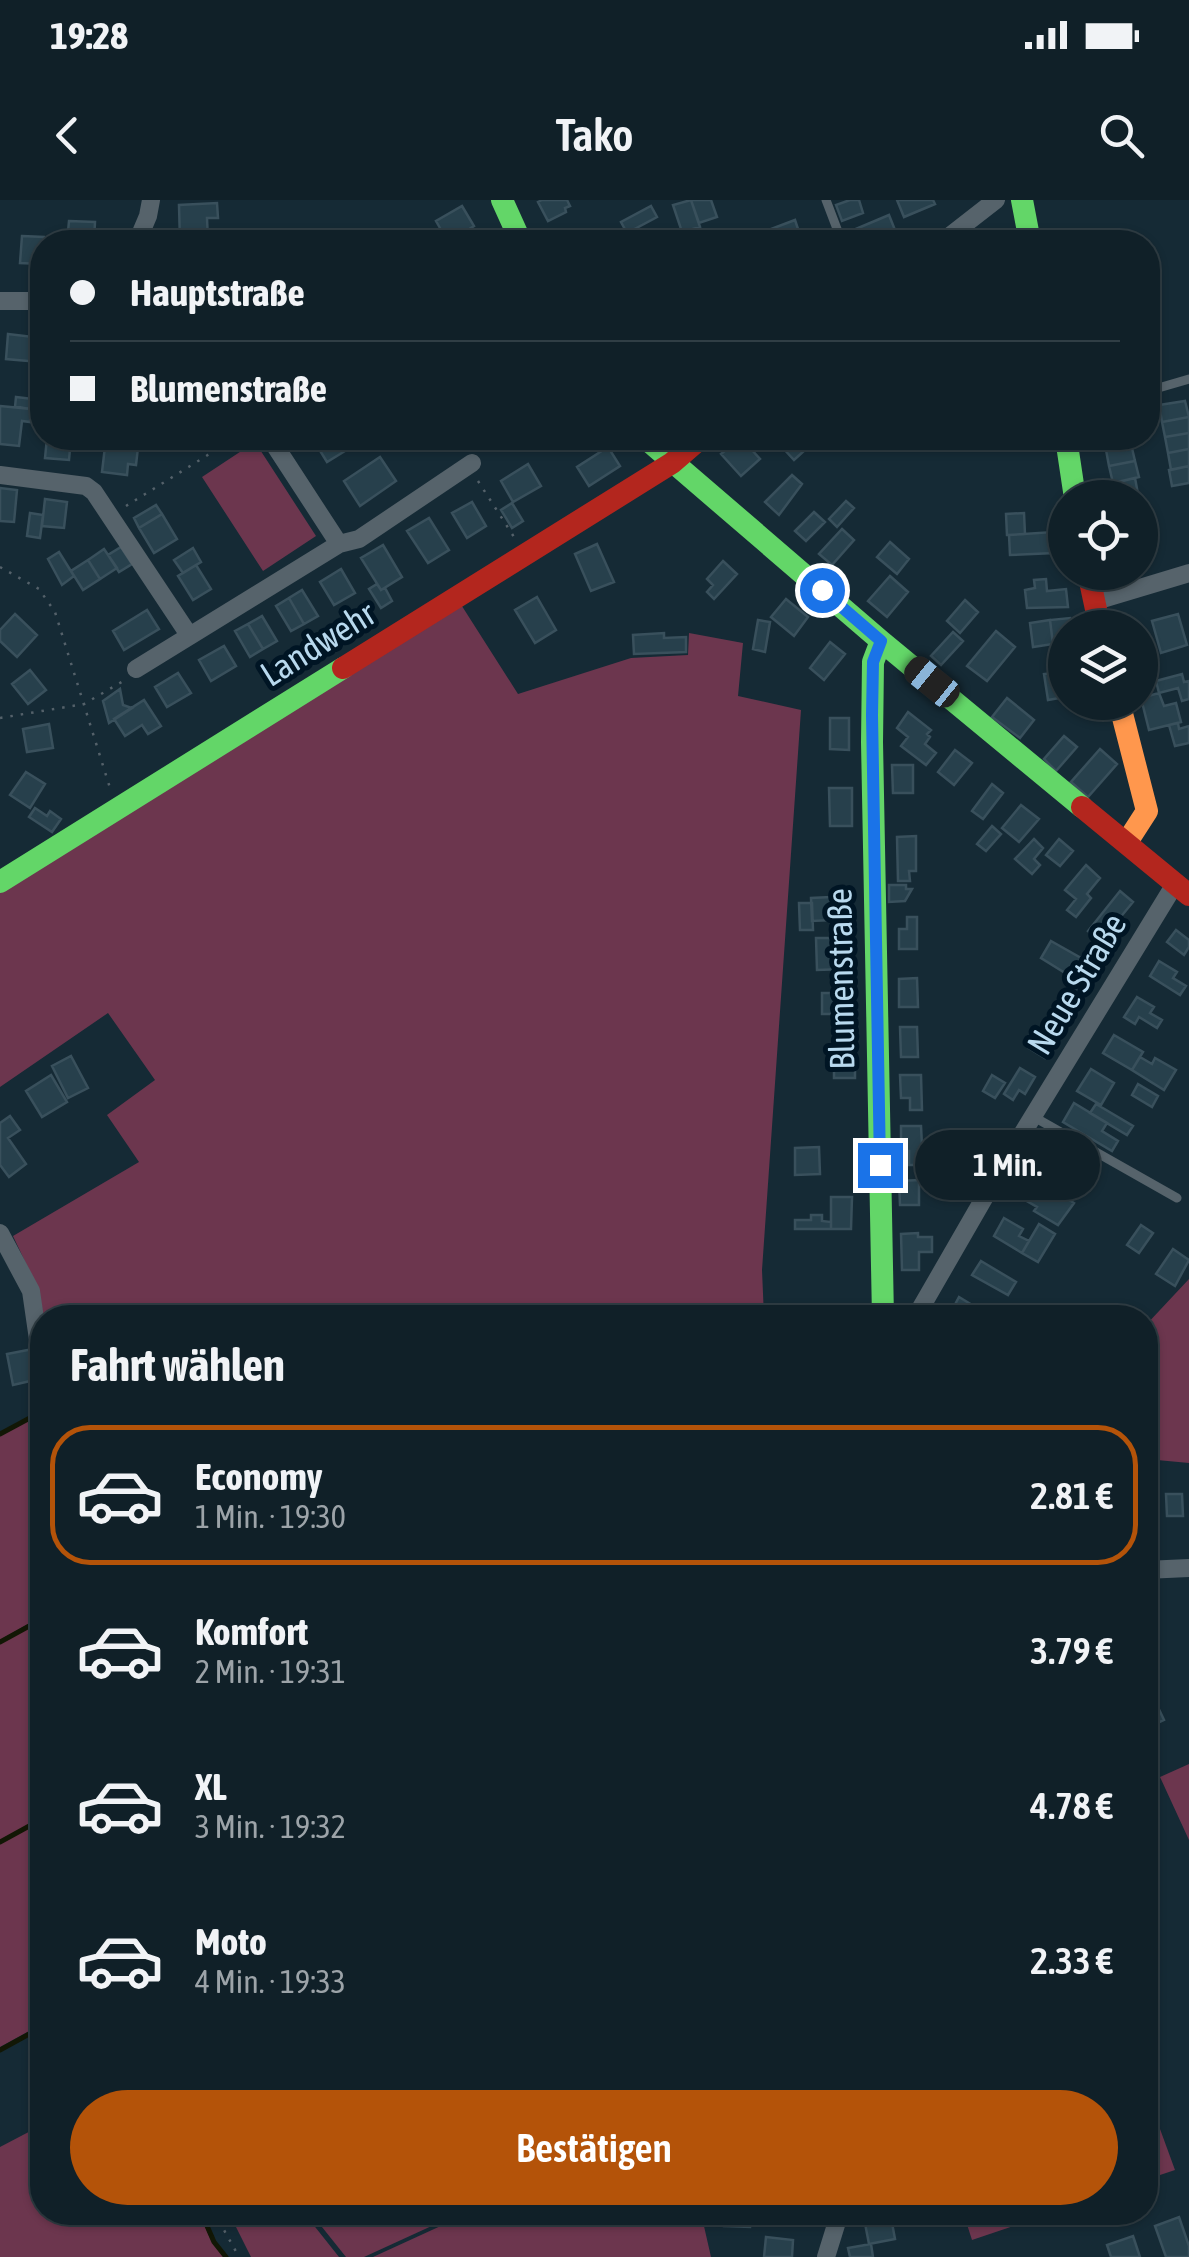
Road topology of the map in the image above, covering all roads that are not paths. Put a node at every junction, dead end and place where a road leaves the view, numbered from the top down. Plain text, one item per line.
1 (150, 200) edge
2 (502, 200) edge
3 (826, 200) edge
4 (996, 200) edge
5 (1022, 200) edge
6 (147, 230) edge
7 (516, 230) edge
8 (837, 230) edge
9 (957, 230) edge
10 (1028, 230) edge
11 (0, 301) edge
12 (30, 301) edge
13 (1189, 379) edge
14 (1160, 387) edge
15 (278, 450) edge
16 (658, 450) edge
17 (687, 450) edge
18 (1068, 450) edge
19 (672, 463) junction
20 (472, 464) road end
21 (0, 475) edge
22 (1072, 480) edge
23 (339, 544) junction
24 (1189, 574) edge
25 (1091, 590) edge
26 (1093, 602) junction
27 (1095, 610) edge
28 (189, 636) junction
29 (881, 641) junction
30 (136, 669) road end
31 (1124, 720) edge
32 (1127, 842) junction
33 (0, 882) edge
34 (1182, 890) edge
35 (1034, 1118) junction
36 (1177, 1198) dead end
37 (0, 1233) edge
38 (33, 1305) edge
39 (883, 1305) edge
40 (924, 1305) edge
41 (1189, 1568) edge
42 (1158, 1569) edge
43 (836, 2225) edge
44 (826, 2257) edge

1 - 6 street
2 - 7 street
3 - 8 lane
4 - 9 street
5 - 10 street
11 - 12 street
13 - 14 lane
15 - 23 street
16 - 19 street
17 - 19 street, Landwehr
18 - 22 street
19 - 29 street
19 - 33 street, Landwehr
20 - 23 street
21 - 28 street
23 - 28 street
24 - 26 street
25 - 26 street
26 - 27 street
28 - 30 street
29 - 32 street
29 - 39 street, Blumenstraße
31 - 32 street
32 - 34 street
34 - 35 street, Neue Straße
35 - 36 lane
35 - 40 street, Neue Straße
37 - 38 street
41 - 42 street
43 - 44 street

